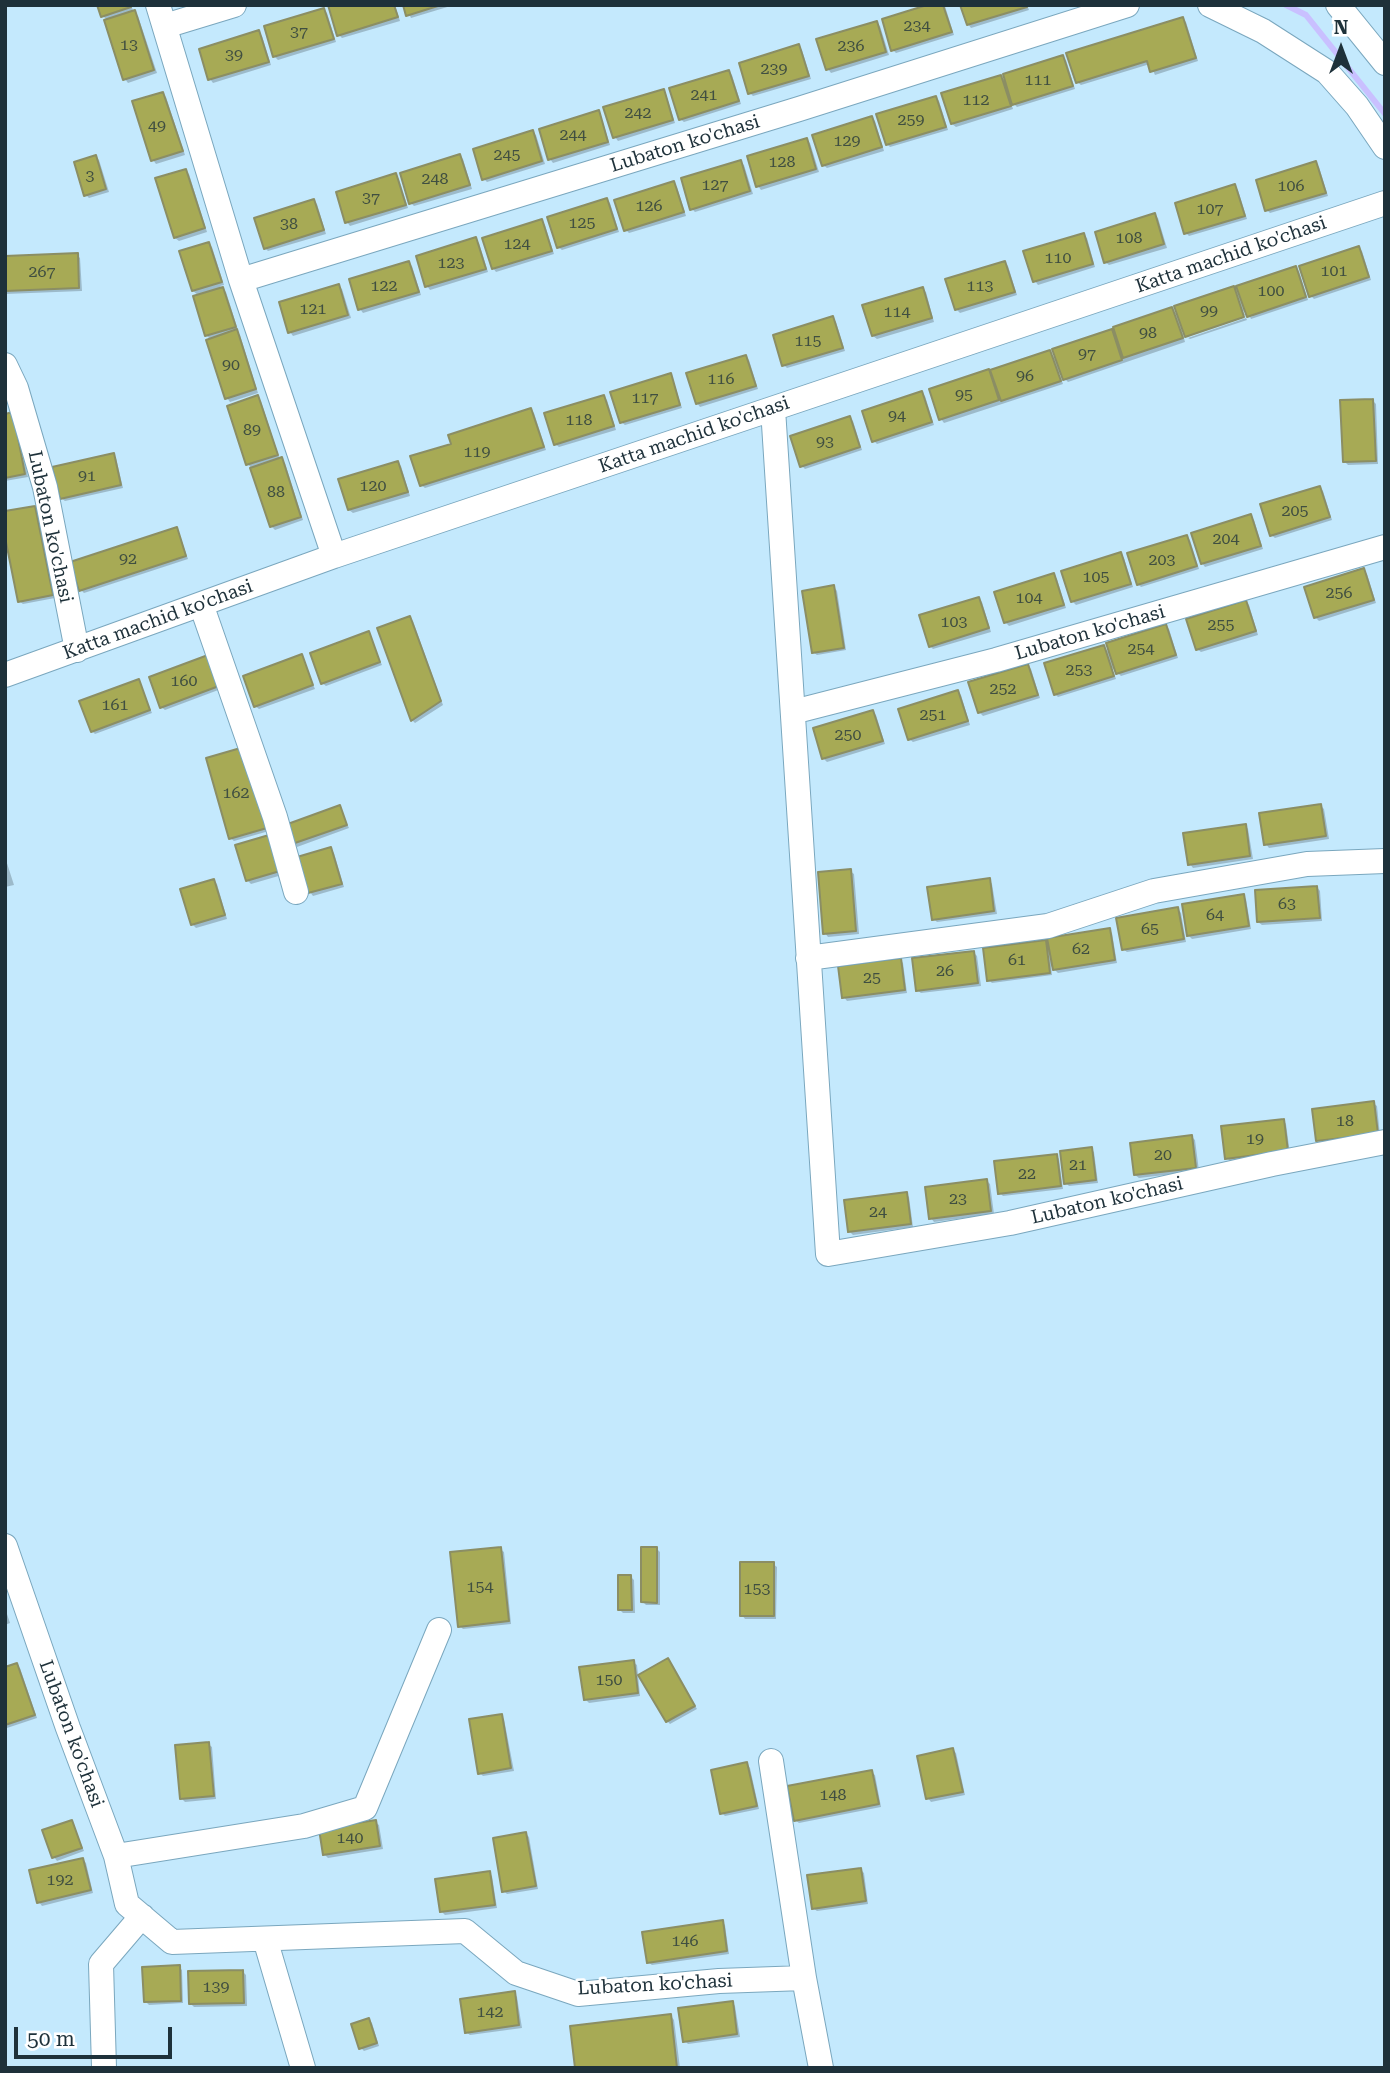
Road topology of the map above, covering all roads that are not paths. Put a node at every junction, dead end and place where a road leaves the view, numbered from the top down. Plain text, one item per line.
1 (234, 5) edge
2 (1127, 5) edge
3 (1210, 5) edge
4 (1338, 5) edge
5 (162, 16) edge
6 (1385, 63) edge
7 (1385, 147) edge
8 (1385, 203) edge
9 (241, 280) junction
10 (5, 365) edge
11 (773, 409) junction
12 (1385, 547) edge
13 (334, 556) junction
14 (201, 604) junction
15 (77, 650) junction
16 (5, 675) edge
17 (793, 712) junction
18 (1385, 861) edge
19 (296, 892) dead end
20 (808, 958) junction
21 (1385, 1142) edge
22 (5, 1546) edge
23 (439, 1630) dead end
24 (771, 1761) dead end
25 (116, 1856) junction
26 (142, 1916) junction
27 (265, 1939) junction
28 (804, 1978) junction
29 (104, 2068) edge
30 (303, 2068) edge
31 (821, 2068) edge

1 - 5 street
2 - 9 street, Lubaton ko'chasi
3 - 7 street
4 - 6 street
5 - 9 street
8 - 11 street, Katta machid ko'chasi
9 - 13 street
10 - 15 street, Lubaton ko'chasi
11 - 13 street, Katta machid ko'chasi
11 - 17 street
12 - 17 street, Lubaton ko'chasi
13 - 14 street, Katta machid ko'chasi
14 - 15 street, Katta machid ko'chasi
14 - 19 street
15 - 16 street, Katta machid ko'chasi
17 - 20 street
18 - 20 street
20 - 21 street, Lubaton ko'chasi
22 - 25 street, Lubaton ko'chasi
23 - 25 street
24 - 28 street
25 - 26 street, Lubaton ko'chasi
26 - 27 street, Lubaton ko'chasi
26 - 29 street
27 - 28 street, Lubaton ko'chasi
27 - 30 street
28 - 31 street

